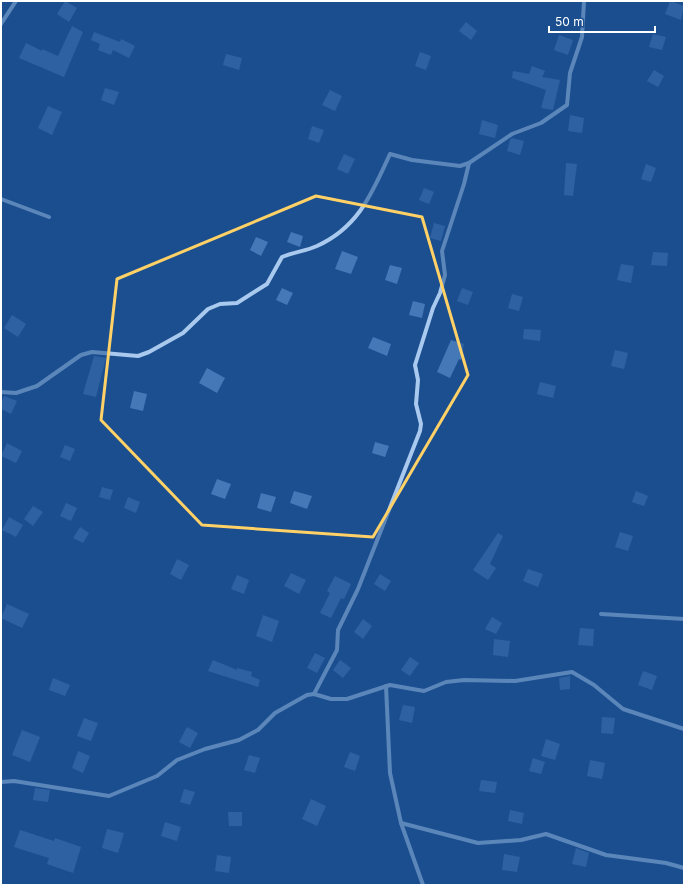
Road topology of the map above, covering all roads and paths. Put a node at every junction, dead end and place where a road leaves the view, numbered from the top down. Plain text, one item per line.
1 (16, 1) edge
2 (584, 1) edge
3 (1, 24) edge
4 (469, 164) junction
5 (1, 199) edge
6 (49, 217) dead end
7 (1, 392) edge
8 (601, 614) dead end
9 (684, 619) edge
10 (386, 686) junction
11 (314, 694) junction
12 (684, 729) edge
13 (1, 782) edge
14 (401, 823) junction
15 (684, 868) edge
16 (423, 885) edge

1 - 3 street
2 - 4 street
4 - 7 street
4 - 11 street
5 - 6 street
8 - 9 street
10 - 11 street
10 - 12 street
10 - 14 street
11 - 13 street
14 - 15 street
14 - 16 street

